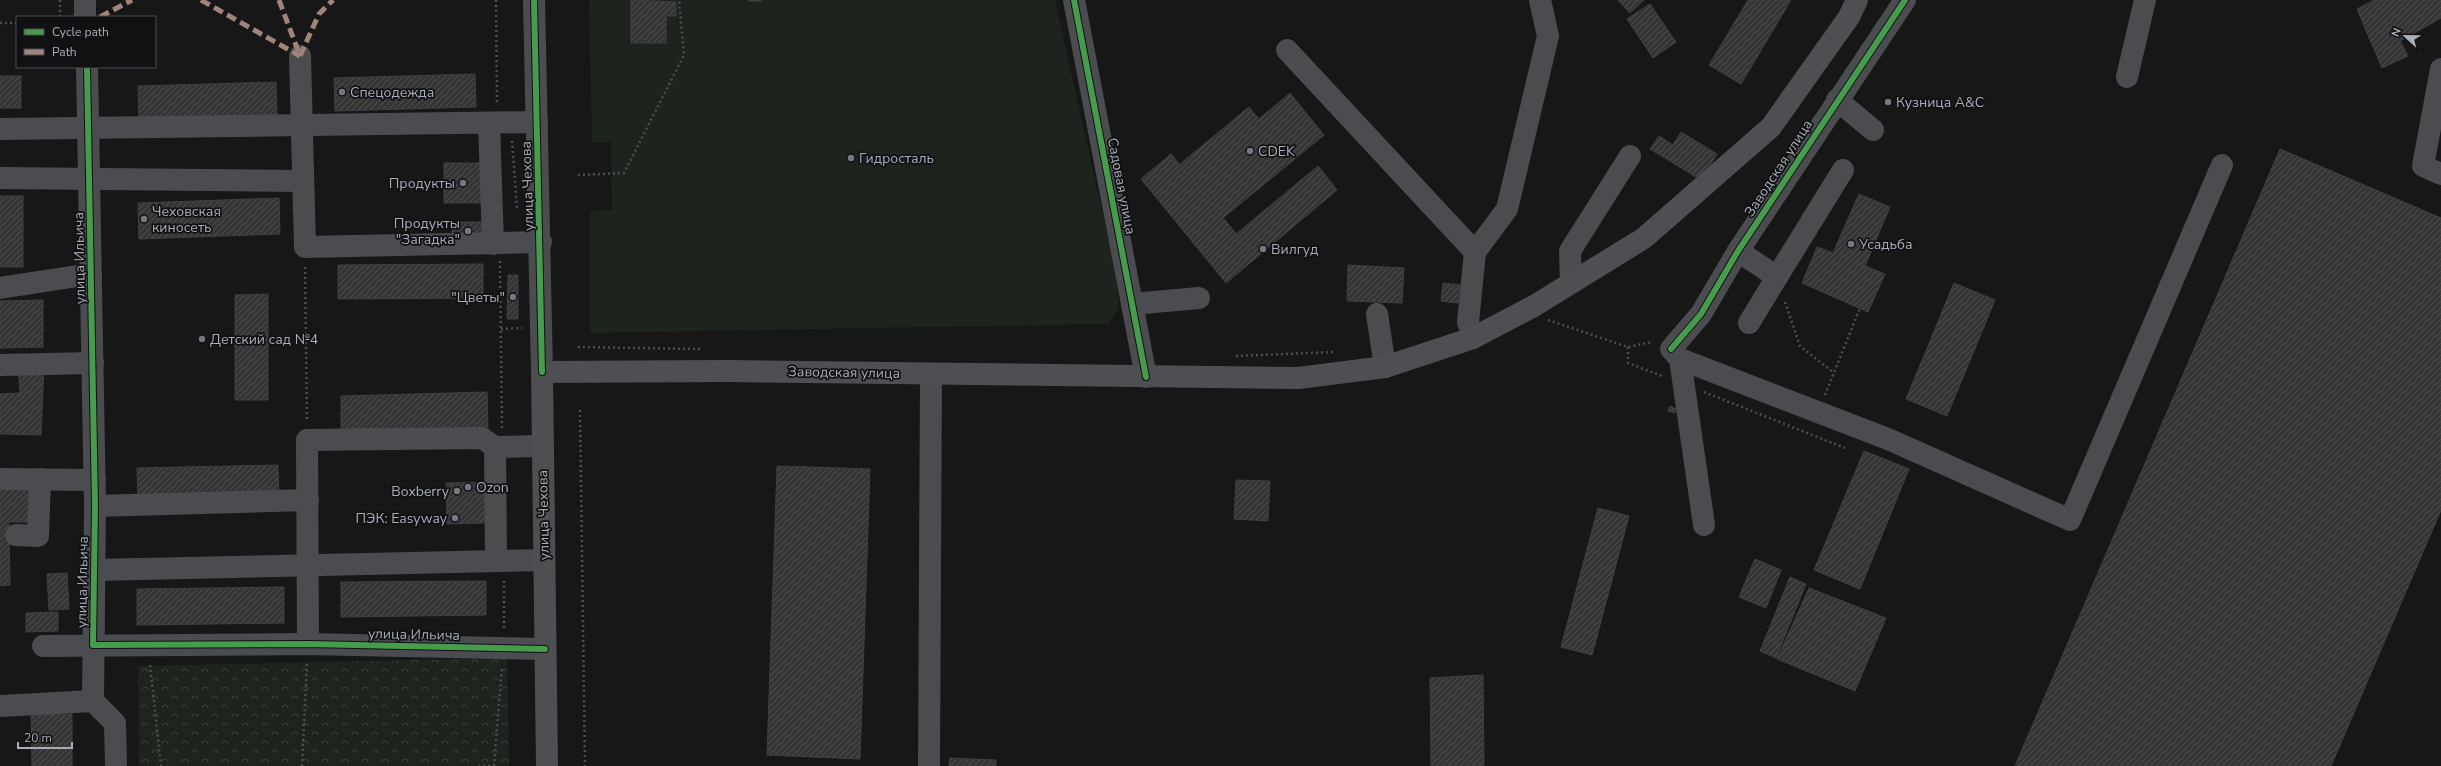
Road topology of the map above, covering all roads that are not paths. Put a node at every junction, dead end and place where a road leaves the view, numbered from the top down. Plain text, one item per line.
1 (85, 0) edge
2 (534, 0) edge
3 (1074, 0) edge
4 (1540, 0) edge
5 (1857, 0) edge
6 (1905, 0) edge
7 (2145, 0) edge
8 (85, 16) edge
9 (1287, 50) dead end
10 (300, 56) dead end
11 (87, 68) edge
12 (2441, 69) edge
13 (2127, 77) dead end
14 (1837, 100) junction
15 (538, 122) junction
16 (493, 123) junction
17 (302, 125) junction
18 (0, 129) edge
19 (90, 129) junction
20 (1873, 130) dead end
21 (1630, 156) dead end
22 (2222, 166) dead end
23 (1843, 170) dead end
24 (2441, 174) edge
25 (0, 178) edge
26 (90, 180) junction
27 (302, 181) junction
28 (541, 242) junction
29 (496, 244) junction
30 (1738, 251) junction
31 (1476, 252) junction
32 (91, 274) junction
33 (1777, 277) junction
34 (1571, 283) junction
35 (0, 288) edge
36 (1126, 295) junction
37 (1199, 298) dead end
38 (1377, 314) dead end
39 (1749, 323) dead end
40 (1473, 338) junction
41 (1677, 349) junction
42 (93, 363) junction
43 (0, 365) edge
44 (1385, 367) junction
45 (542, 372) junction
46 (931, 374) junction
47 (1146, 377) junction
48 (542, 446) junction
49 (499, 447) junction
50 (0, 479) edge
51 (40, 479) junction
52 (95, 480) junction
53 (308, 500) junction
54 (95, 506) junction
55 (1704, 525) dead end
56 (16, 535) dead end
57 (544, 560) junction
58 (500, 561) junction
59 (309, 565) junction
60 (94, 570) junction
61 (308, 644) junction
62 (93, 645) junction
63 (42, 646) dead end
64 (545, 649) junction
65 (94, 701) junction
66 (0, 706) edge
67 (116, 766) edge
68 (547, 766) edge
69 (929, 766) edge

1 - 8 street
2 - 15 street, улица Чехова
3 - 36 street, Садовая улица
4 - 31 street
5 - 34 main road, Заводская улица
6 - 14 street, Заводская улица
7 - 13 street
9 - 31 street
10 - 17 street
11 - 19 street, улица Ильича
12 - 24 street
14 - 20 street
14 - 30 street, Заводская улица
15 - 16 street
15 - 28 street, улица Чехова
16 - 17 street
16 - 29 street
17 - 19 street
17 - 27 street
18 - 19 street
19 - 26 street, улица Ильича
21 - 34 street
22 - 41 street
23 - 33 street
25 - 26 street
26 - 27 street
26 - 32 street, улица Ильича
27 - 29 street
28 - 29 street
28 - 45 street, улица Чехова
30 - 33 street
30 - 41 street, Заводская улица
31 - 40 street
32 - 35 street
32 - 42 street, улица Ильича
33 - 39 street
34 - 40 main road, Заводская улица
36 - 37 street
36 - 47 street, Садовая улица
38 - 44 street
40 - 44 main road, Заводская улица
41 - 55 street
42 - 43 street
42 - 52 street, улица Ильича
44 - 47 main road, Заводская улица
45 - 46 main road, Заводская улица
45 - 48 main road, улица Чехова
46 - 47 main road, Заводская улица
46 - 69 street
48 - 49 street
48 - 57 main road, улица Чехова
49 - 53 street
49 - 58 street
50 - 51 street
51 - 52 street
51 - 56 street
52 - 54 street, улица Ильича
53 - 54 street
53 - 59 street
54 - 60 street, улица Ильича
57 - 58 street
57 - 64 main road, улица Чехова
58 - 59 street
59 - 60 street
59 - 61 street
60 - 62 street, улица Ильича
61 - 62 street, улица Ильича
61 - 64 street, улица Ильича
62 - 63 street
62 - 65 street
64 - 68 main road, улица Чехова
65 - 66 street
65 - 67 street

